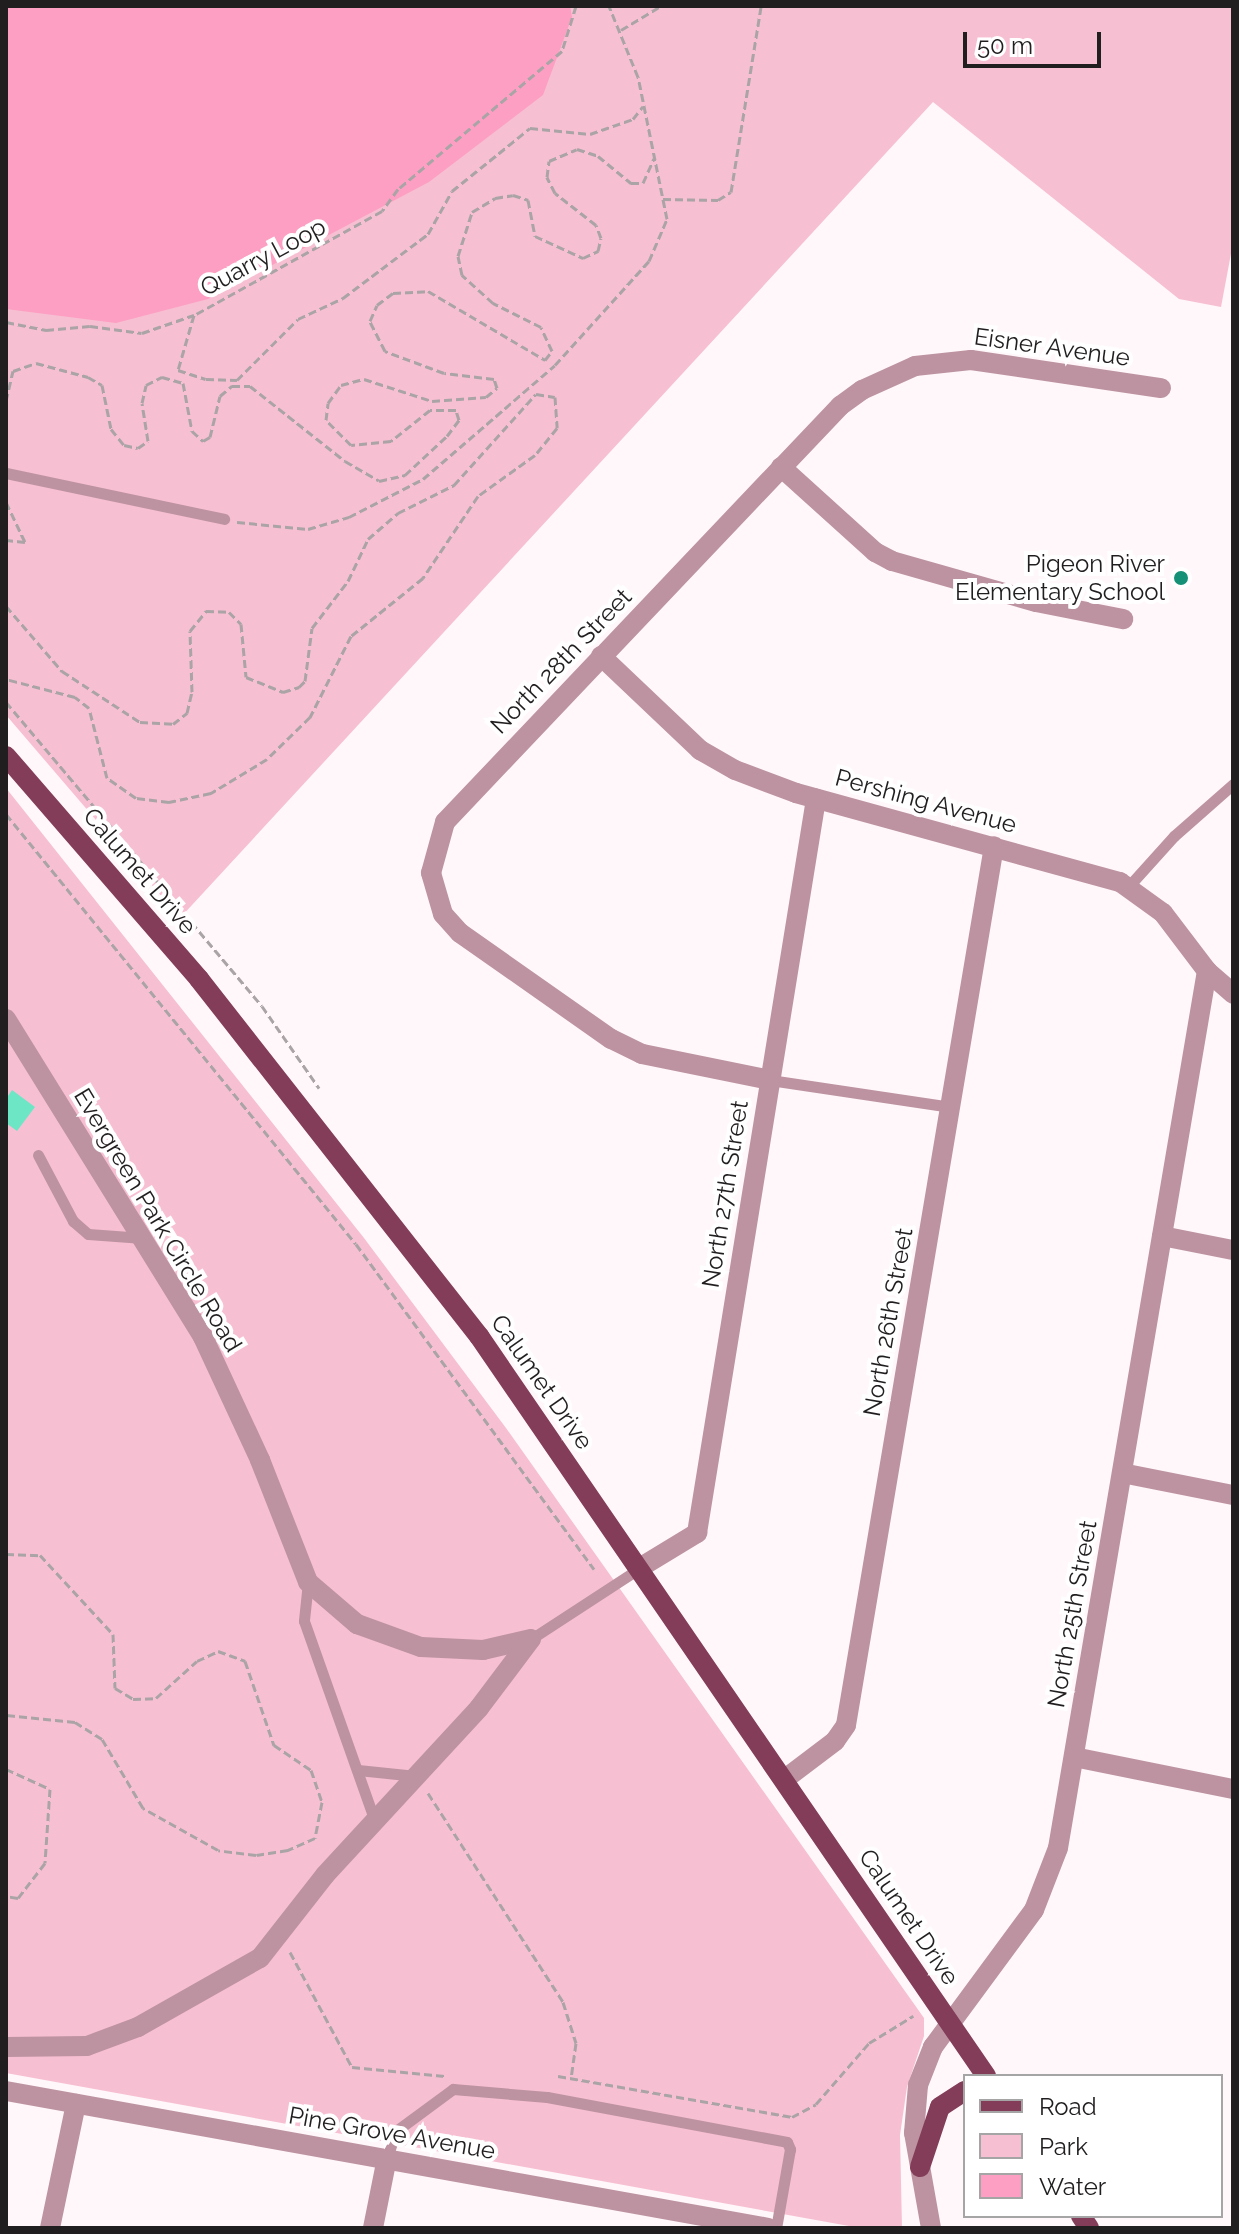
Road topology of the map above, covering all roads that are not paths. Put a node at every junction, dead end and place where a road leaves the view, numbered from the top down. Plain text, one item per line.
1 (1161, 388) dead end
2 (781, 467) junction
3 (6, 473) edge
4 (224, 519) road end
5 (1123, 619) dead end
6 (601, 656) junction
7 (6, 756) edge
8 (1233, 784) edge
9 (816, 799) junction
10 (994, 846) junction
11 (1128, 887) junction
12 (1207, 971) junction
13 (1233, 994) edge
14 (6, 1019) edge
15 (770, 1080) junction
16 (951, 1107) junction
17 (38, 1155) dead end
18 (1162, 1236) junction
19 (144, 1238) junction
20 (1233, 1250) edge
21 (1122, 1473) junction
22 (1233, 1495) edge
23 (641, 1567) junction
24 (308, 1582) junction
25 (531, 1639) junction
26 (1074, 1757) junction
27 (358, 1770) junction
28 (417, 1776) junction
29 (785, 1779) junction
30 (1233, 1789) edge
31 (375, 1823) junction
32 (950, 2024) junction
33 (6, 2047) edge
34 (985, 2074) edge
35 (6, 2091) edge
36 (963, 2092) edge
37 (76, 2104) junction
38 (387, 2158) junction
39 (920, 2167) junction
40 (700, 2221) edge
41 (50, 2228) edge
42 (373, 2228) edge
43 (769, 2228) edge
44 (776, 2228) edge
45 (931, 2228) edge

1 - 2 street, Eisner Avenue
2 - 5 street
2 - 6 street, North 28th Street
3 - 4 lane
6 - 9 street, Pershing Avenue
6 - 15 street, North 28th Street
7 - 23 main road, Calumet Drive
8 - 11 lane
9 - 10 street, Pershing Avenue
9 - 15 street, North 27th Street
10 - 11 street, Pershing Avenue
10 - 16 street, North 26th Street
11 - 12 street, Pershing Avenue
12 - 13 street, Pershing Avenue
12 - 18 street, North 25th Street
14 - 19 street, Evergreen Park Circle Road
15 - 16 lane
15 - 23 street, North 27th Street
16 - 29 street, North 26th Street
17 - 19 lane
18 - 20 street
18 - 21 street, North 25th Street
19 - 24 street, Evergreen Park Circle Road
21 - 22 street
21 - 26 street, North 25th Street
23 - 25 lane, Evergreen Park Circle Road
23 - 29 main road, Calumet Drive
24 - 25 street, Evergreen Park Circle Road
24 - 27 lane
25 - 28 street, Evergreen Park Circle Road
26 - 30 street
26 - 32 street, North 25th Street
27 - 28 lane
27 - 31 lane
28 - 31 street, Evergreen Park Circle Road
29 - 32 main road, Calumet Drive
31 - 33 street, Evergreen Park Circle Road
32 - 34 main road, Calumet Drive
32 - 39 street, North 25th Street
35 - 37 street, Pine Grove Avenue
36 - 39 main road
37 - 38 street, Pine Grove Avenue
37 - 41 street
38 - 40 street, Pine Grove Avenue
38 - 42 street
38 - 44 lane
39 - 45 street, North 25th Street
40 - 43 street, Pine Grove Avenue

